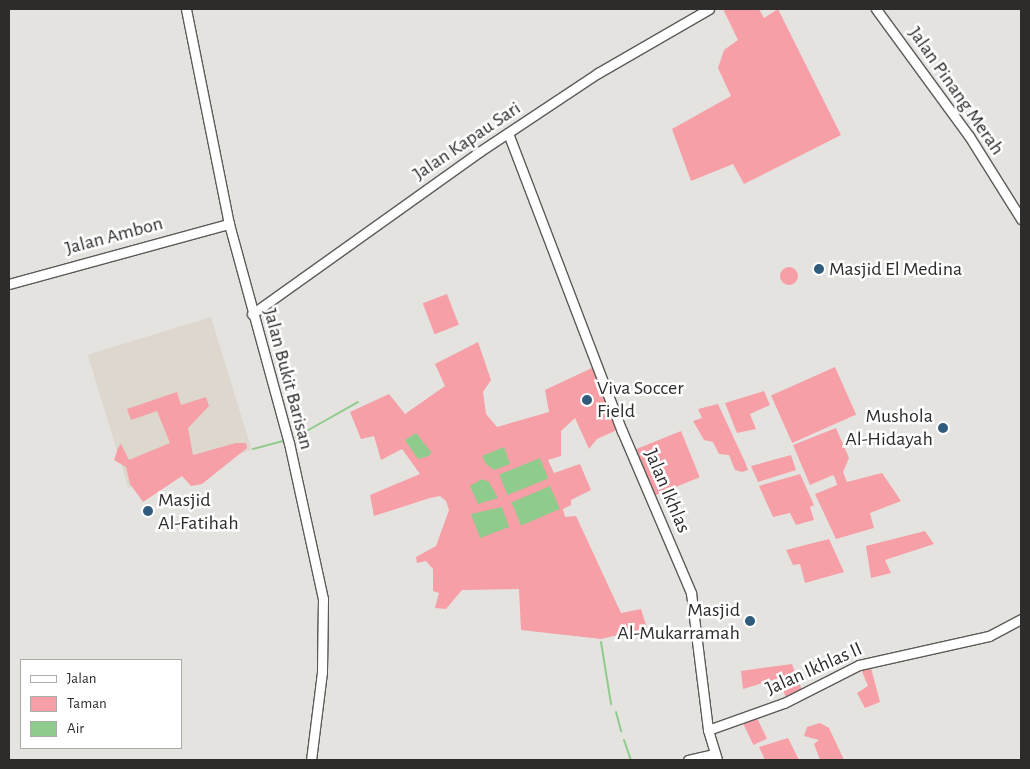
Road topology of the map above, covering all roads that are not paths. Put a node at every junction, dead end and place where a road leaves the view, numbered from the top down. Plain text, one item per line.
1 (186, 9) edge
2 (709, 9) edge
3 (876, 9) edge
4 (508, 133) junction
5 (1021, 219) edge
6 (229, 224) junction
7 (9, 284) edge
8 (252, 314) junction
9 (1021, 619) edge
10 (708, 730) junction
11 (715, 757) edge
12 (311, 760) edge
13 (688, 760) edge

1 - 6 street, Jalan Bukit Barisan
2 - 4 street, Jalan Kapau Sari
3 - 5 street, Jalan Pinang Merah
4 - 8 street, Jalan Kapau Sari
4 - 10 street, Jalan Ikhlas
6 - 7 street, Jalan Ambon
6 - 8 street, Jalan Bukit Barisan
8 - 12 street, Jalan Bukit Barisan
9 - 10 street, Jalan Ikhlas II
10 - 11 street, Jalan Ikhlas
11 - 13 street

